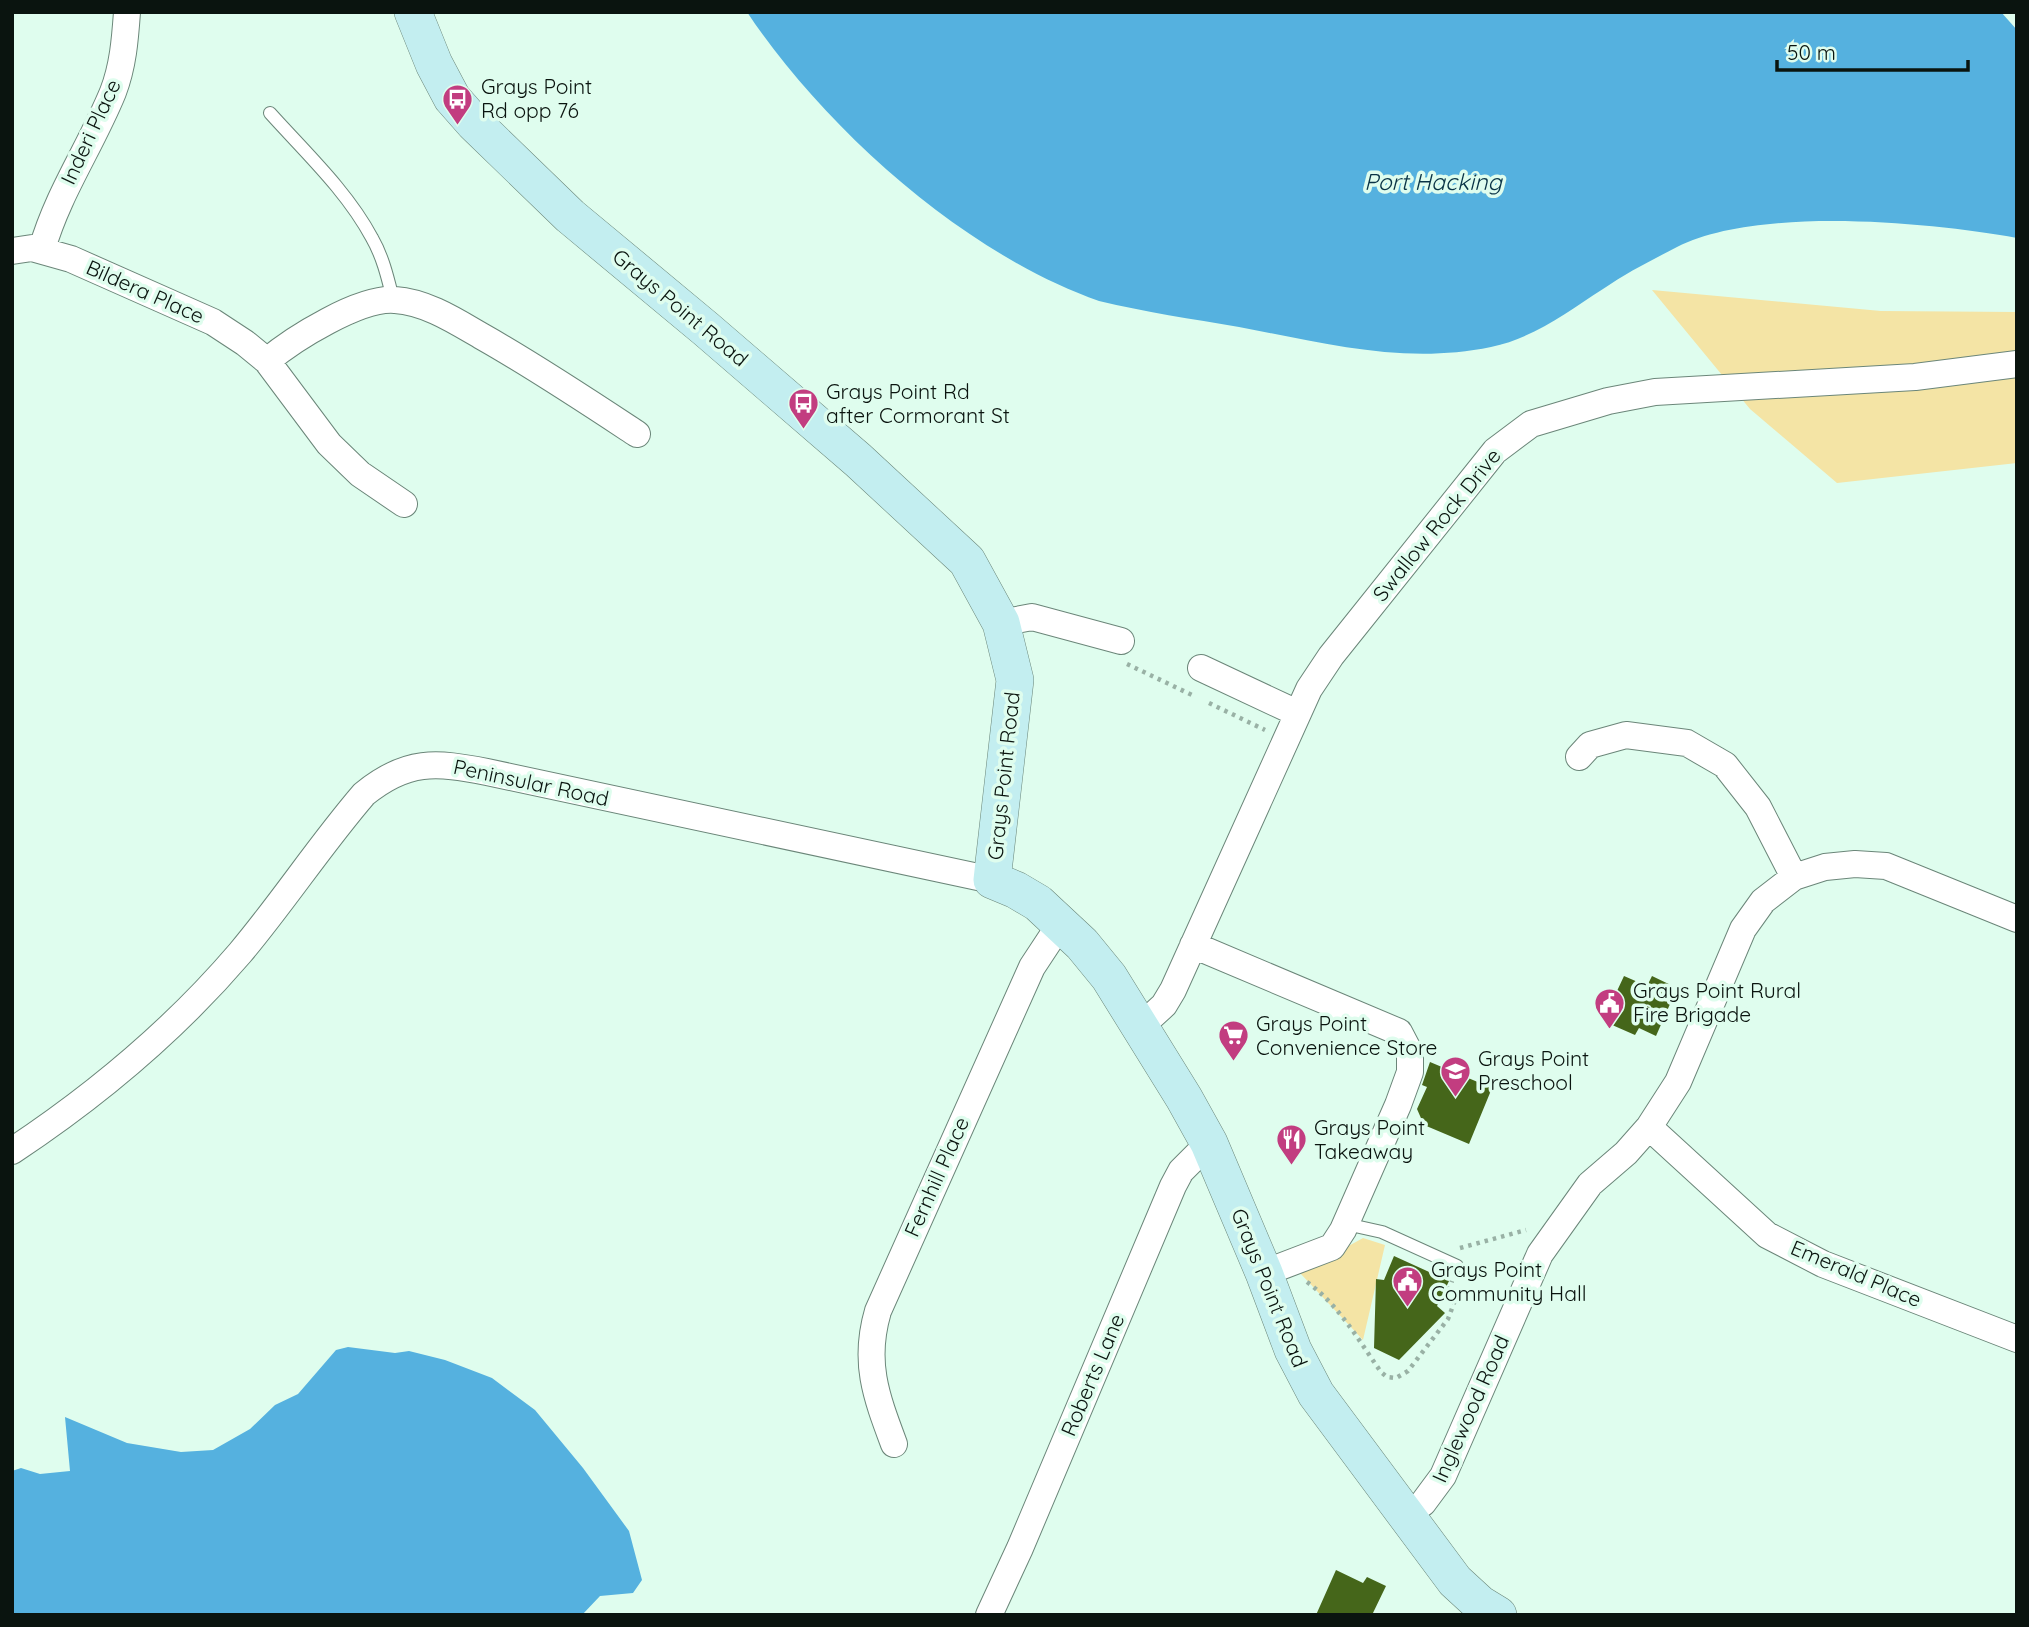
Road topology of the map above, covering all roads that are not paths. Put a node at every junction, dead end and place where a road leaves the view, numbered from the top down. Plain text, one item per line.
1 (127, 12) edge
2 (413, 12) edge
3 (270, 113) dead end
4 (42, 249) junction
5 (12, 251) edge
6 (393, 299) junction
7 (267, 362) junction
8 (2017, 364) edge
9 (638, 434) dead end
10 (404, 504) dead end
11 (1002, 623) junction
12 (1121, 640) dead end
13 (1201, 668) dead end
14 (1297, 713) junction
15 (1579, 757) dead end
16 (1794, 877) junction
17 (992, 880) junction
18 (2017, 919) edge
19 (1061, 922) junction
20 (1193, 945) junction
21 (1140, 1027) junction
22 (1649, 1127) junction
23 (1209, 1143) junction
24 (12, 1151) edge
25 (1346, 1224) junction
26 (1457, 1266) road end
27 (1274, 1269) junction
28 (2017, 1339) edge
29 (894, 1444) dead end
30 (1406, 1515) junction
31 (989, 1615) edge
32 (1498, 1615) edge

1 - 4 street, Inderi Place
2 - 11 street, Grays Point Road
3 - 6 lane
4 - 5 street, Bildera Place
4 - 7 street, Bildera Place
6 - 7 street
6 - 9 street
7 - 10 street, Bildera Place
8 - 14 street, Swallow Rock Drive
11 - 12 street
11 - 17 street, Grays Point Road
13 - 14 street
14 - 20 street, Swallow Rock Drive
15 - 16 street
16 - 18 street
16 - 22 street, Inglewood Road
17 - 19 street, Grays Point Road
17 - 24 street, Peninsular Road
19 - 21 street, Grays Point Road
19 - 29 street, Fernhill Place
20 - 21 street, Swallow Rock Drive
20 - 25 street
21 - 23 street, Grays Point Road
22 - 28 street, Emerald Place
22 - 30 street, Inglewood Road
23 - 27 street, Grays Point Road
23 - 31 street, Roberts Lane
25 - 26 lane
25 - 27 street
27 - 30 street, Grays Point Road
30 - 32 street, Grays Point Road

